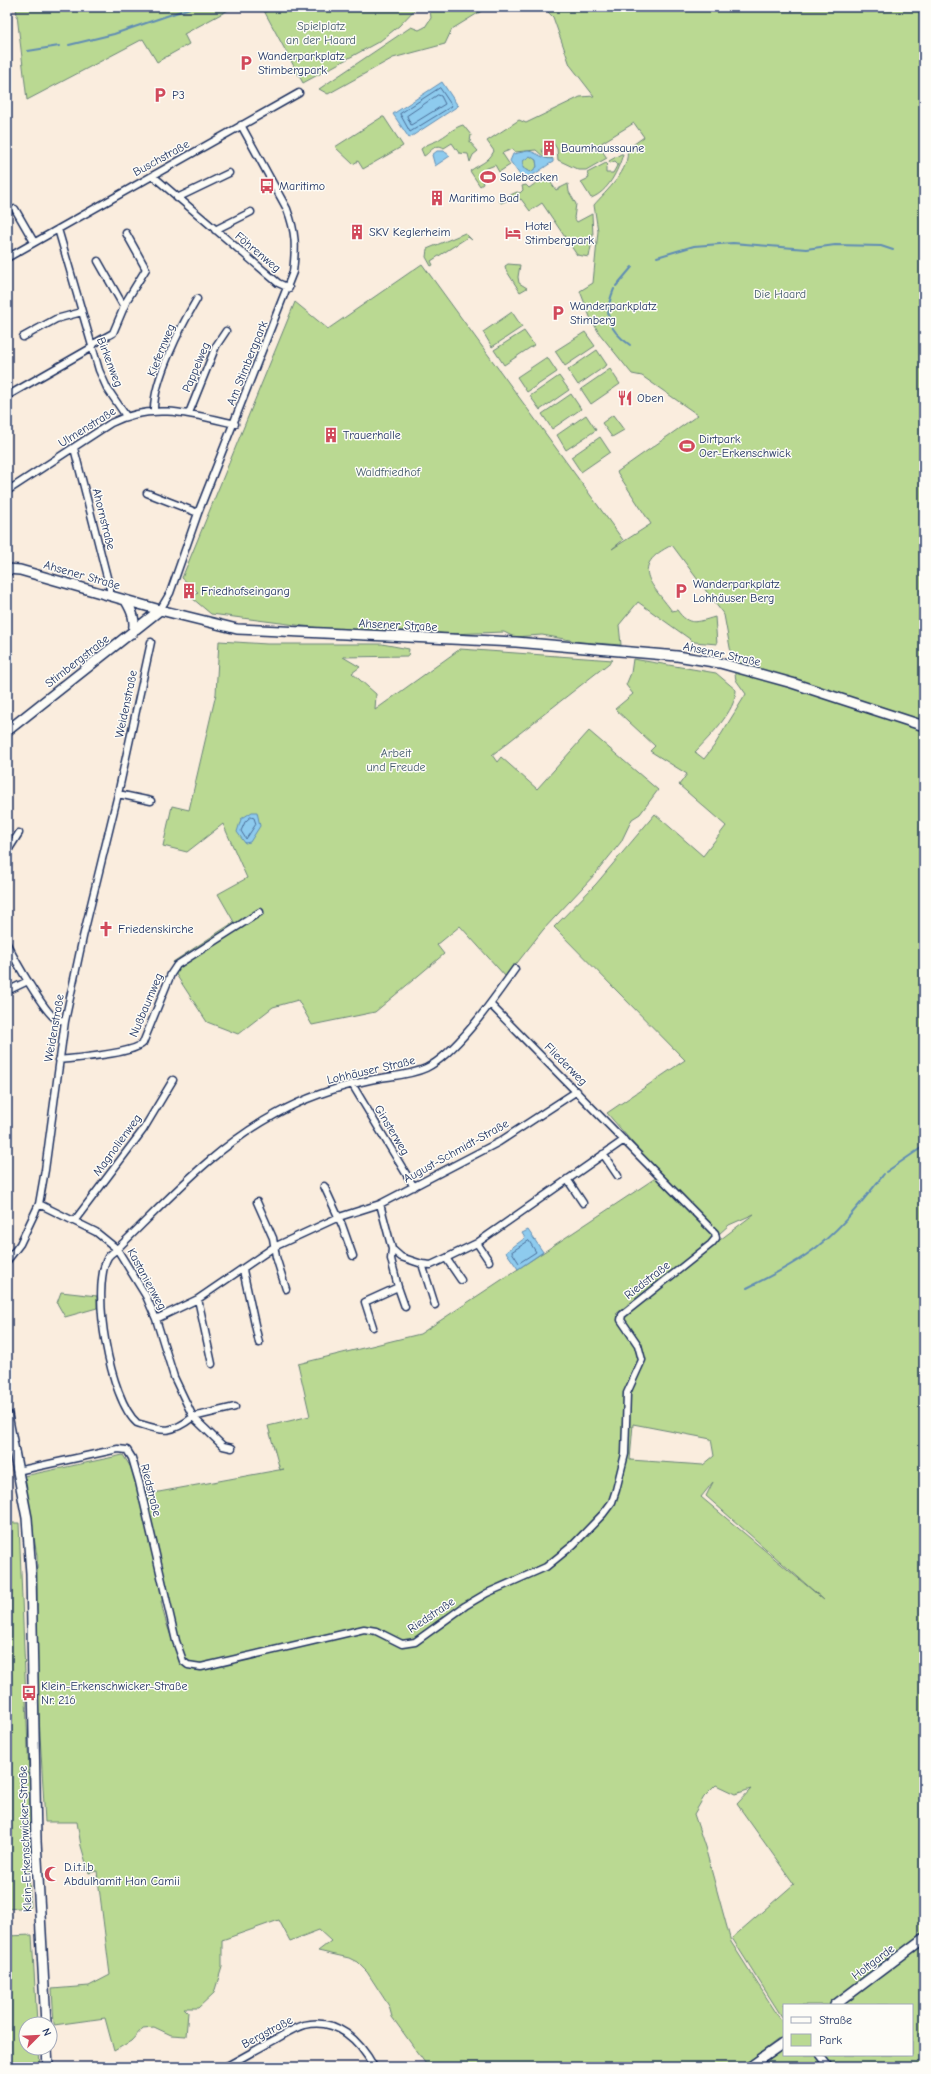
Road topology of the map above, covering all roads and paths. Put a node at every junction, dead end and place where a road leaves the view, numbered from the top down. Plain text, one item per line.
1 (299, 93) dead end
2 (241, 125) junction
3 (229, 173) dead end
4 (153, 176) junction
5 (178, 198) junction
6 (15, 209) dead end
7 (251, 212) dead end
8 (58, 229) junction
9 (215, 230) junction
10 (126, 233) dead end
11 (34, 242) junction
12 (7, 258) edge
13 (98, 261) dead end
14 (289, 288) junction
15 (197, 300) dead end
16 (124, 307) junction
17 (82, 312) junction
18 (226, 330) dead end
19 (23, 338) dead end
20 (91, 348) junction
21 (7, 396) edge
22 (154, 411) junction
23 (189, 413) junction
24 (126, 416) junction
25 (235, 424) junction
26 (74, 448) junction
27 (7, 491) edge
28 (147, 493) dead end
29 (198, 513) junction
30 (7, 569) edge
31 (110, 596) junction
32 (126, 600) junction
33 (160, 610) junction
34 (133, 633) junction
35 (151, 642) dead end
36 (924, 726) edge
37 (7, 731) edge
38 (118, 794) junction
39 (151, 801) dead end
40 (19, 833) dead end
41 (7, 852) edge
42 (260, 912) dead end
43 (7, 944) edge
44 (515, 969) dead end
45 (28, 981) junction
46 (7, 991) edge
47 (490, 1004) junction
48 (65, 1021) junction
49 (59, 1060) junction
50 (173, 1080) dead end
51 (352, 1084) junction
52 (577, 1091) junction
53 (624, 1140) junction
54 (603, 1154) junction
55 (618, 1176) dead end
56 (567, 1179) junction
57 (324, 1186) dead end
58 (414, 1187) junction
59 (257, 1202) dead end
60 (583, 1203) dead end
61 (39, 1204) junction
62 (380, 1204) junction
63 (339, 1218) junction
64 (75, 1220) junction
65 (477, 1243) junction
66 (711, 1244) joint
67 (274, 1247) junction
68 (117, 1249) junction
69 (392, 1249) junction
70 (352, 1256) dead end
71 (446, 1258) junction
72 (7, 1261) edge
73 (489, 1261) dead end
74 (422, 1264) junction
75 (243, 1270) junction
76 (461, 1280) dead end
77 (398, 1288) junction
78 (286, 1289) dead end
79 (198, 1299) junction
80 (435, 1305) dead end
81 (405, 1307) dead end
82 (156, 1319) junction
83 (373, 1327) dead end
84 (259, 1343) dead end
85 (212, 1364) dead end
86 (235, 1407) dead end
87 (7, 1416) edge
88 (193, 1417) junction
89 (232, 1448) dead end
90 (17, 1471) junction
91 (924, 1938) edge
92 (836, 2004) edge
93 (46, 2016) edge
94 (783, 2044) edge
95 (47, 2056) edge
96 (821, 2056) edge
97 (229, 2066) edge
98 (48, 2067) edge
99 (374, 2067) edge
100 (750, 2067) edge
101 (829, 2067) edge

1 - 2 street, Buschstraße
2 - 4 street, Buschstraße
2 - 14 street, Am Stimbergpark
3 - 5 street
4 - 5 street, Föhrenweg
4 - 8 street, Buschstraße
5 - 9 street, Föhrenweg
6 - 11 street
7 - 9 street, Föhrenweg
8 - 11 street, Buschstraße
8 - 17 street, Birkenweg
9 - 14 street, Föhrenweg
10 - 16 street
11 - 12 street, Buschstraße
13 - 16 street
14 - 25 street, Am Stimbergpark
15 - 22 street, Kiefernweg
16 - 20 street
17 - 19 street
17 - 20 street, Birkenweg
18 - 23 street, Pappelweg
20 - 21 street
20 - 24 street, Birkenweg
22 - 23 street, Ulmenstraße
22 - 24 street, Ulmenstraße
23 - 25 street, Ulmenstraße
24 - 26 street, Ulmenstraße
25 - 29 street, Am Stimbergpark
26 - 27 street, Ulmenstraße
26 - 31 street, Ahornstraße
28 - 29 street
29 - 33 street, Am Stimbergpark
30 - 31 street, Ahsener Straße
31 - 32 street, Ahsener Straße
32 - 33 street, Ahsener Straße
32 - 34 street
33 - 34 street, Stimbergstraße
33 - 36 street, Ahsener Straße
34 - 37 street, Stimbergstraße
35 - 38 street, Weidenstraße
38 - 39 street
38 - 48 street, Weidenstraße
40 - 41 street
42 - 49 street, Nußbaumweg
43 - 45 street
44 - 47 street, Lohhäuser Straße
45 - 46 street
45 - 48 street
47 - 51 street, Lohhäuser Straße
47 - 52 street, Fliederweg
48 - 49 street, Weidenstraße
49 - 61 street, Weidenstraße
50 - 64 street, Magnolienweg
51 - 58 street, Ginsterweg
51 - 68 street, Lohhäuser Straße
52 - 53 street, Fliederweg
52 - 58 street, August-Schmidt-Straße
53 - 54 street
53 - 66 street, Fliederweg
54 - 55 street
54 - 56 street
56 - 60 street
56 - 65 street
57 - 63 street
58 - 62 street, August-Schmidt-Straße
59 - 67 street
61 - 64 street
61 - 72 street, Weidenstraße
62 - 63 street, August-Schmidt-Straße
62 - 69 street
63 - 67 street, August-Schmidt-Straße
63 - 70 street
64 - 68 street
65 - 71 street
65 - 73 street
66 - 90 street, Riedstraße
67 - 75 street, August-Schmidt-Straße
67 - 78 street
68 - 82 street, Kastanienweg
68 - 88 street, Kastanienweg
69 - 74 street
69 - 77 street
71 - 74 street
71 - 76 street
74 - 80 street
75 - 79 street, August-Schmidt-Straße
75 - 84 street
77 - 81 street
77 - 83 street
79 - 82 street, August-Schmidt-Straße
79 - 85 street
82 - 88 street, Kastanienweg
86 - 88 street, Kastanienweg
87 - 90 street, Klein-Erkenschwicker-Straße
88 - 89 street, Kastanienweg
90 - 93 street, Klein-Erkenschwicker-Straße
91 - 92 street, Holtgarde
94 - 100 street
95 - 98 street
96 - 101 street
97 - 99 street, Bergstraße

